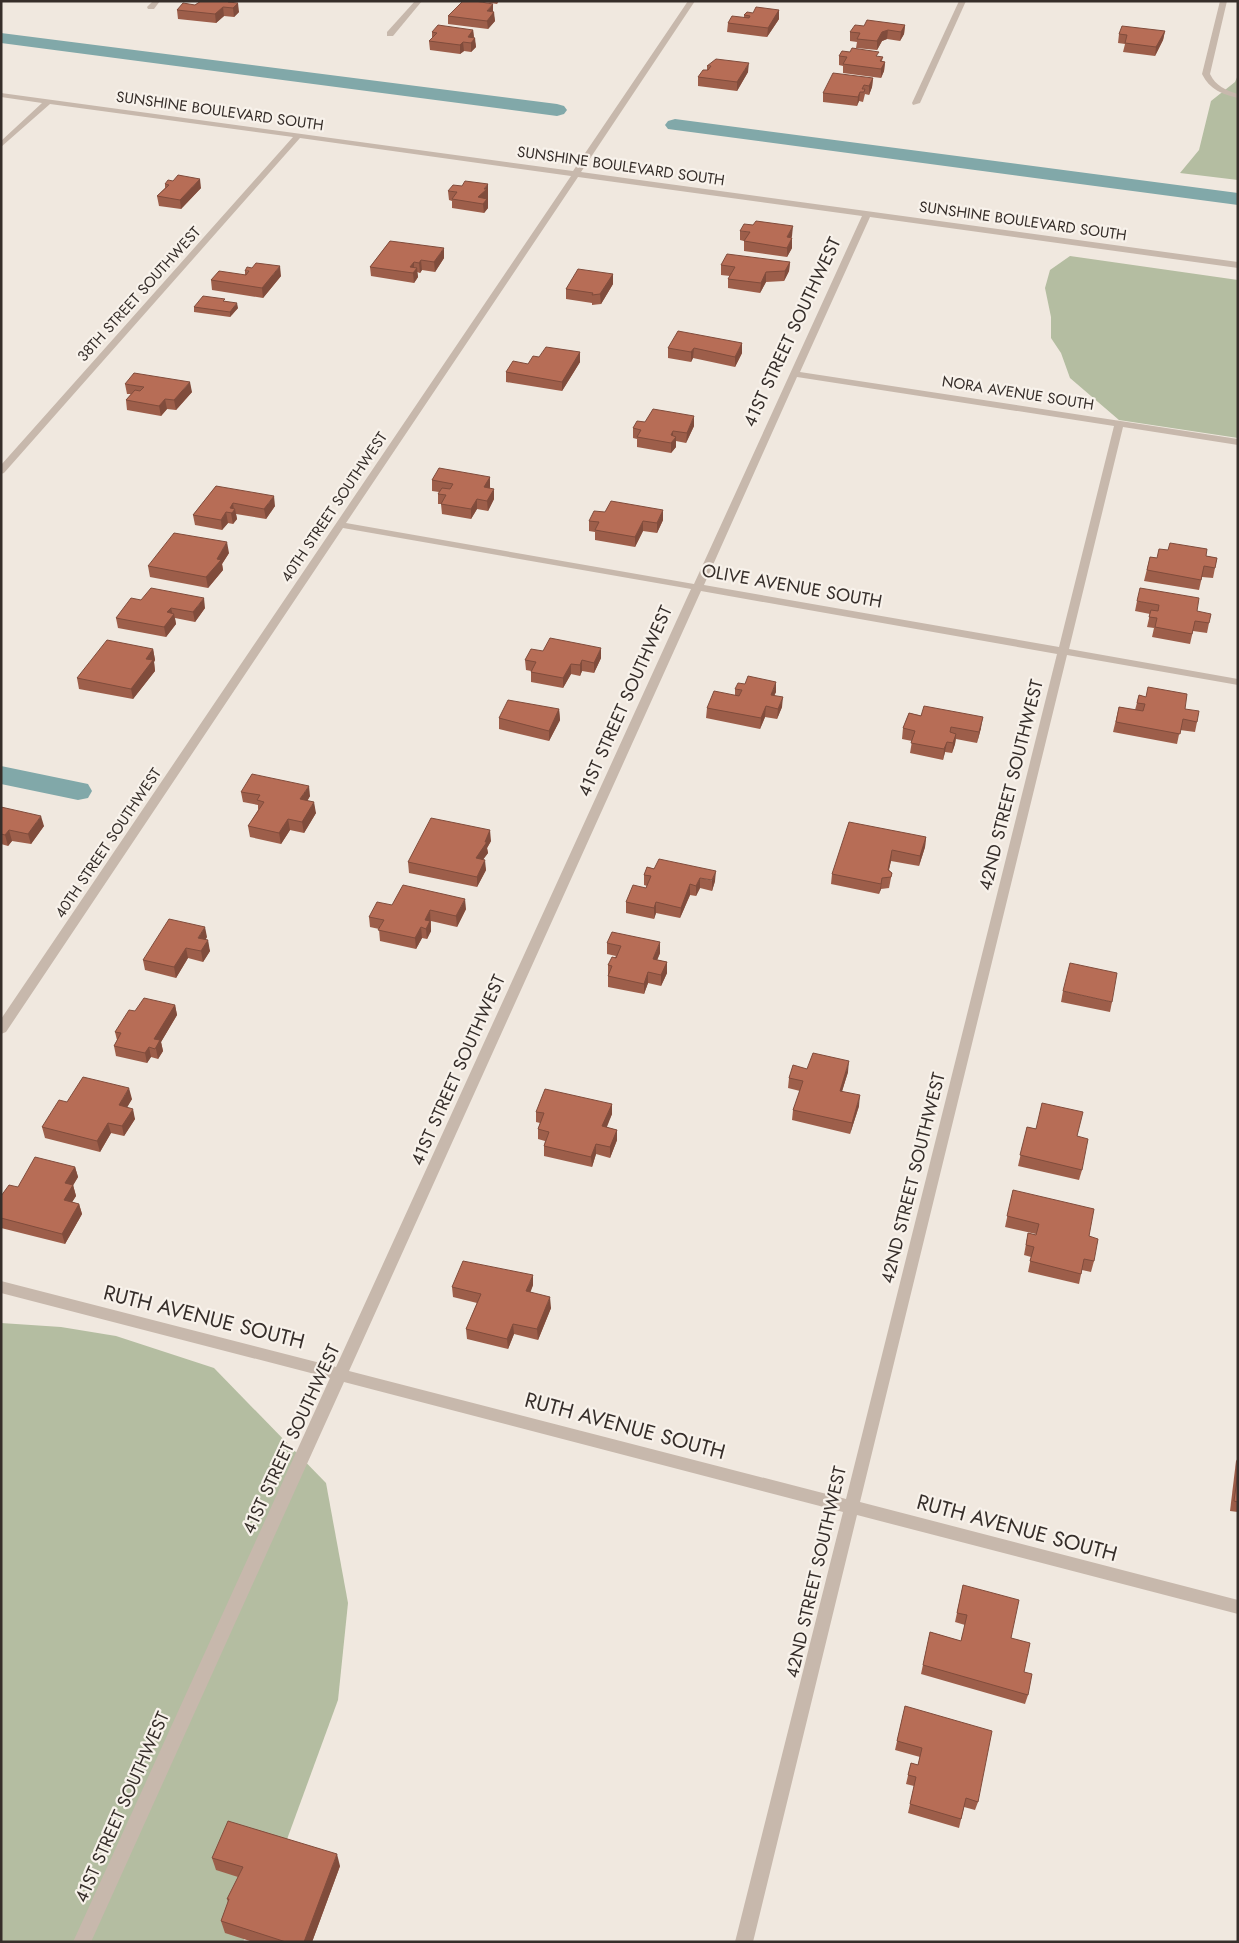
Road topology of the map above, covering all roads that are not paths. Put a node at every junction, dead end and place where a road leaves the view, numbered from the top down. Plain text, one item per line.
1 (157, 1) edge
2 (419, 1) edge
3 (692, 1) edge
4 (963, 1) edge
5 (1224, 1) edge
6 (151, 7) dead end
7 (390, 34) dead end
8 (1, 95) edge
9 (1238, 96) edge
10 (48, 102) junction
11 (916, 103) dead end
12 (298, 136) junction
13 (1, 145) edge
14 (576, 174) junction
15 (867, 214) junction
16 (1238, 265) edge
17 (794, 374) junction
18 (1119, 424) junction
19 (1238, 442) edge
20 (1, 471) edge
21 (341, 525) junction
22 (697, 587) junction
23 (1063, 652) junction
24 (1238, 682) edge
25 (1, 1029) edge
26 (1, 1287) edge
27 (341, 1375) junction
28 (850, 1507) junction
29 (1238, 1607) edge
30 (82, 1942) edge
31 (744, 1942) edge

1 - 6 street
2 - 7 street
3 - 14 street, 40TH STREET SOUTHWEST
4 - 11 street
5 - 9 street
8 - 10 street, SUNSHINE BOULEVARD SOUTH
10 - 12 street, SUNSHINE BOULEVARD SOUTH
10 - 13 street
12 - 14 street, SUNSHINE BOULEVARD SOUTH
12 - 20 street, 38TH STREET SOUTHWEST
14 - 15 street, SUNSHINE BOULEVARD SOUTH
14 - 21 street, 40TH STREET SOUTHWEST
15 - 16 street, SUNSHINE BOULEVARD SOUTH
15 - 17 street, 41ST STREET SOUTHWEST
17 - 18 street, NORA AVENUE SOUTH
17 - 22 street, 41ST STREET SOUTHWEST
18 - 19 street, NORA AVENUE SOUTH
18 - 23 street, 42ND STREET SOUTHWEST
21 - 22 street, OLIVE AVENUE SOUTH
21 - 25 street, 40TH STREET SOUTHWEST
22 - 23 street, OLIVE AVENUE SOUTH
22 - 27 street, 41ST STREET SOUTHWEST
23 - 24 street, OLIVE AVENUE SOUTH
23 - 28 street, 42ND STREET SOUTHWEST
26 - 27 street, RUTH AVENUE SOUTH
27 - 28 street, RUTH AVENUE SOUTH
27 - 30 street, 41ST STREET SOUTHWEST
28 - 29 street, RUTH AVENUE SOUTH
28 - 31 street, 42ND STREET SOUTHWEST

